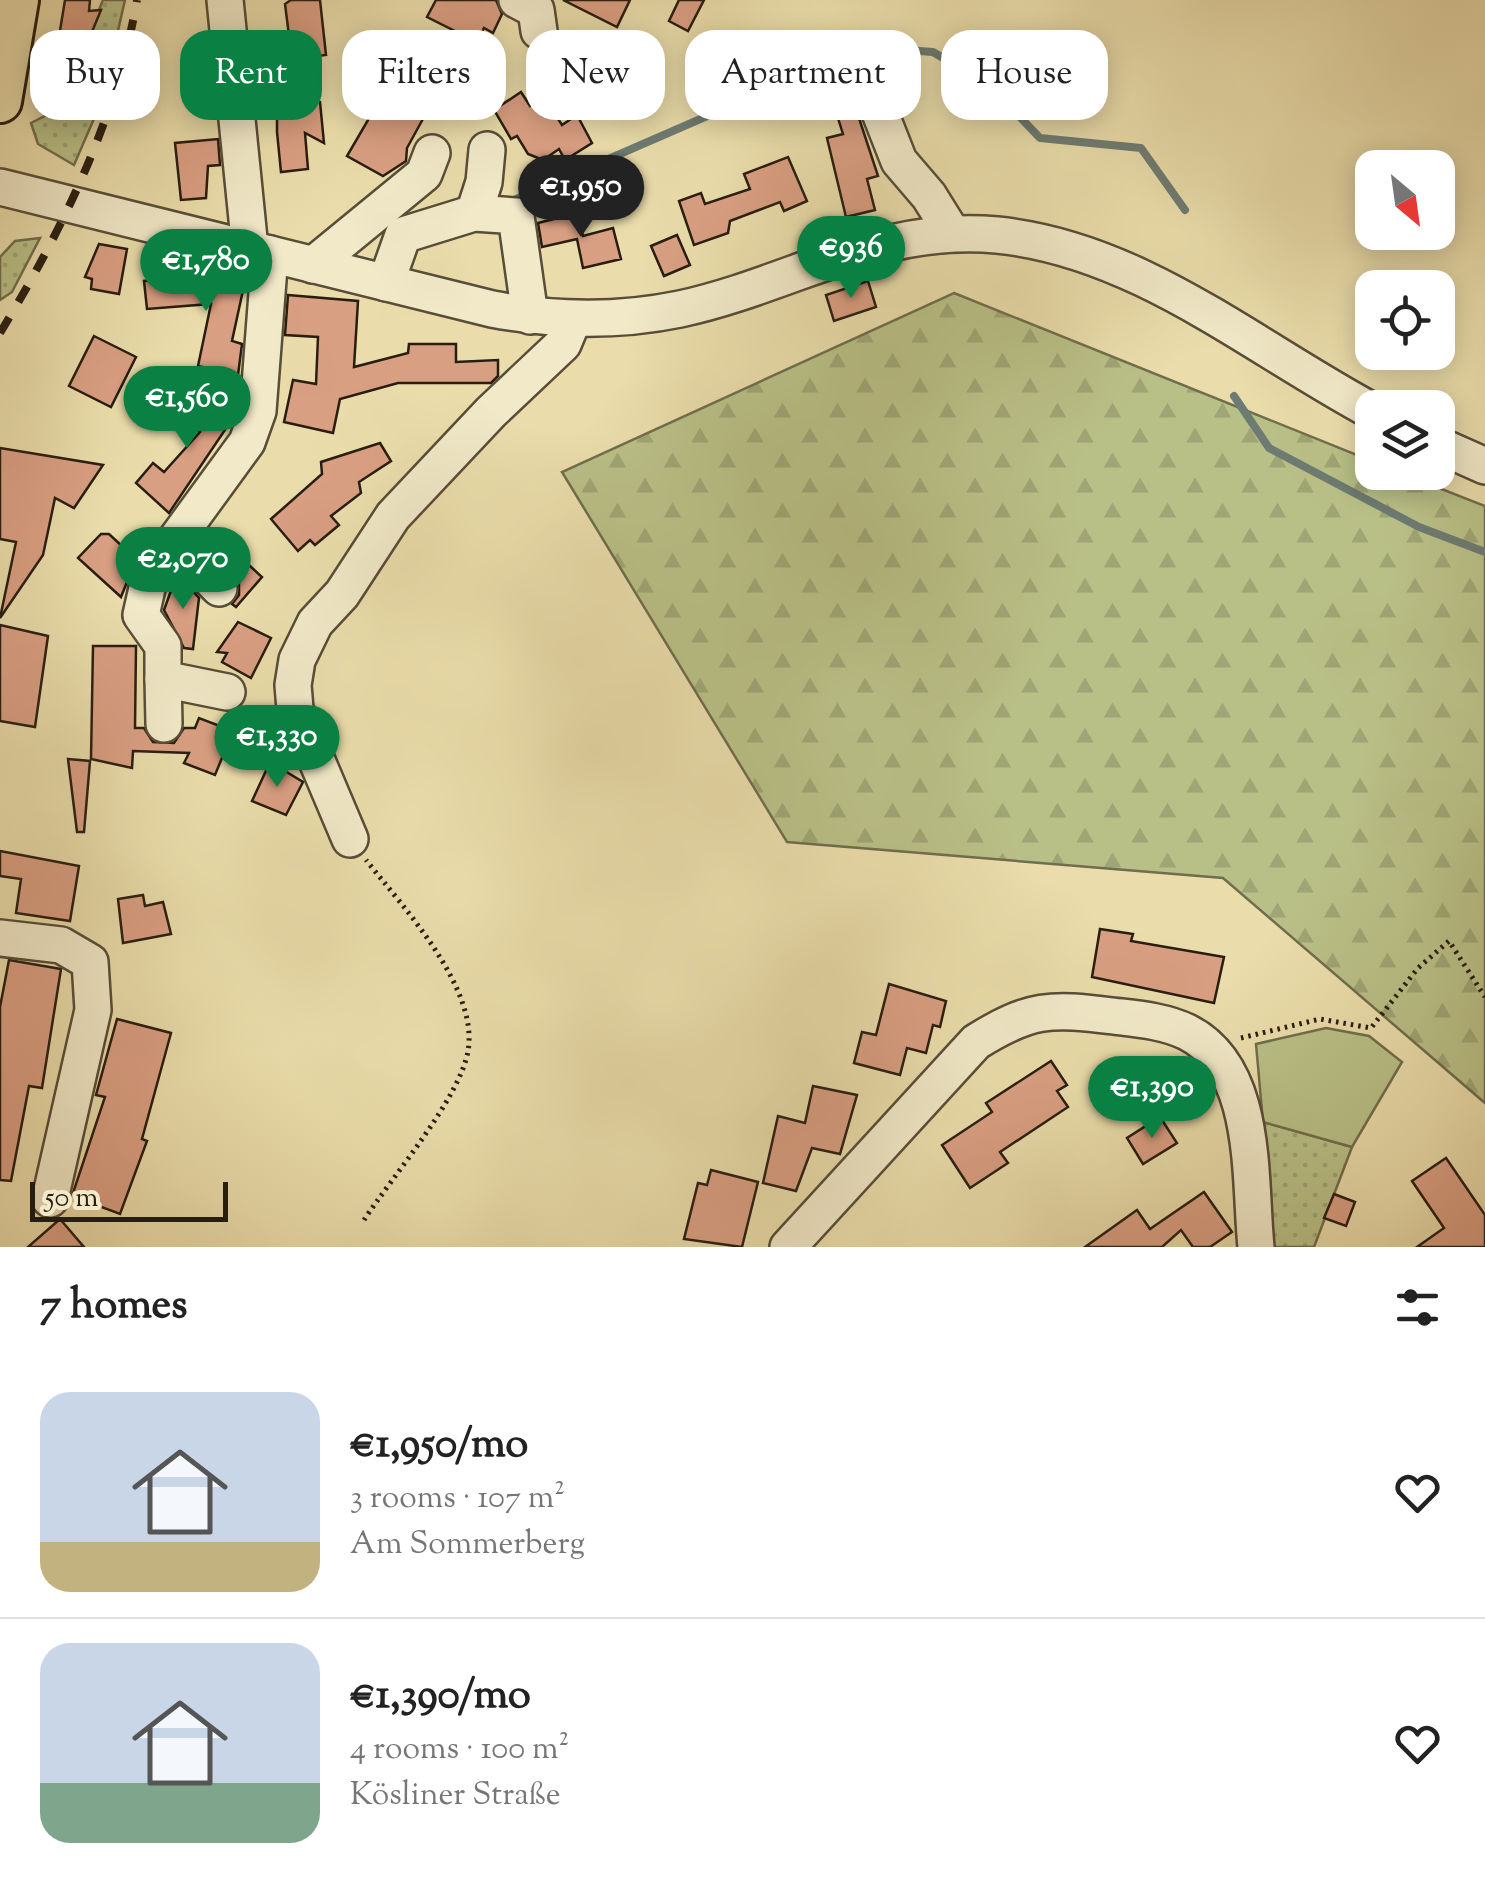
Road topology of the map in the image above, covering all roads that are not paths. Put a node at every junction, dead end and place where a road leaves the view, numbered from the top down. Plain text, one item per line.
1 (16, 0) edge
2 (224, 0) edge
3 (517, 0) edge
4 (539, 30) edge
5 (0, 101) edge
6 (883, 120) edge
7 (487, 150) dead end
8 (432, 154) dead end
9 (0, 188) edge
10 (474, 213) junction
11 (952, 233) junction
12 (260, 252) junction
13 (313, 265) junction
14 (386, 284) junction
15 (530, 316) junction
16 (573, 320) junction
17 (1355, 401) edge
18 (1455, 453) edge
19 (1485, 466) edge
20 (176, 544) junction
21 (219, 588) dead end
22 (163, 679) junction
23 (227, 692) dead end
24 (164, 724) dead end
25 (350, 839) road end
26 (0, 938) edge
27 (50, 1199) dead end
28 (788, 1247) edge
29 (1256, 1247) edge

1 - 5 main road
2 - 12 street
3 - 4 street
6 - 11 street
7 - 10 street
8 - 13 street
9 - 12 street
10 - 14 street
10 - 15 street
11 - 16 street
11 - 17 street
12 - 13 street
12 - 20 street
13 - 14 street
14 - 15 street
15 - 16 street
16 - 25 street
18 - 19 street
20 - 21 street
20 - 22 street
22 - 23 street
22 - 24 street
26 - 27 street
28 - 29 street

